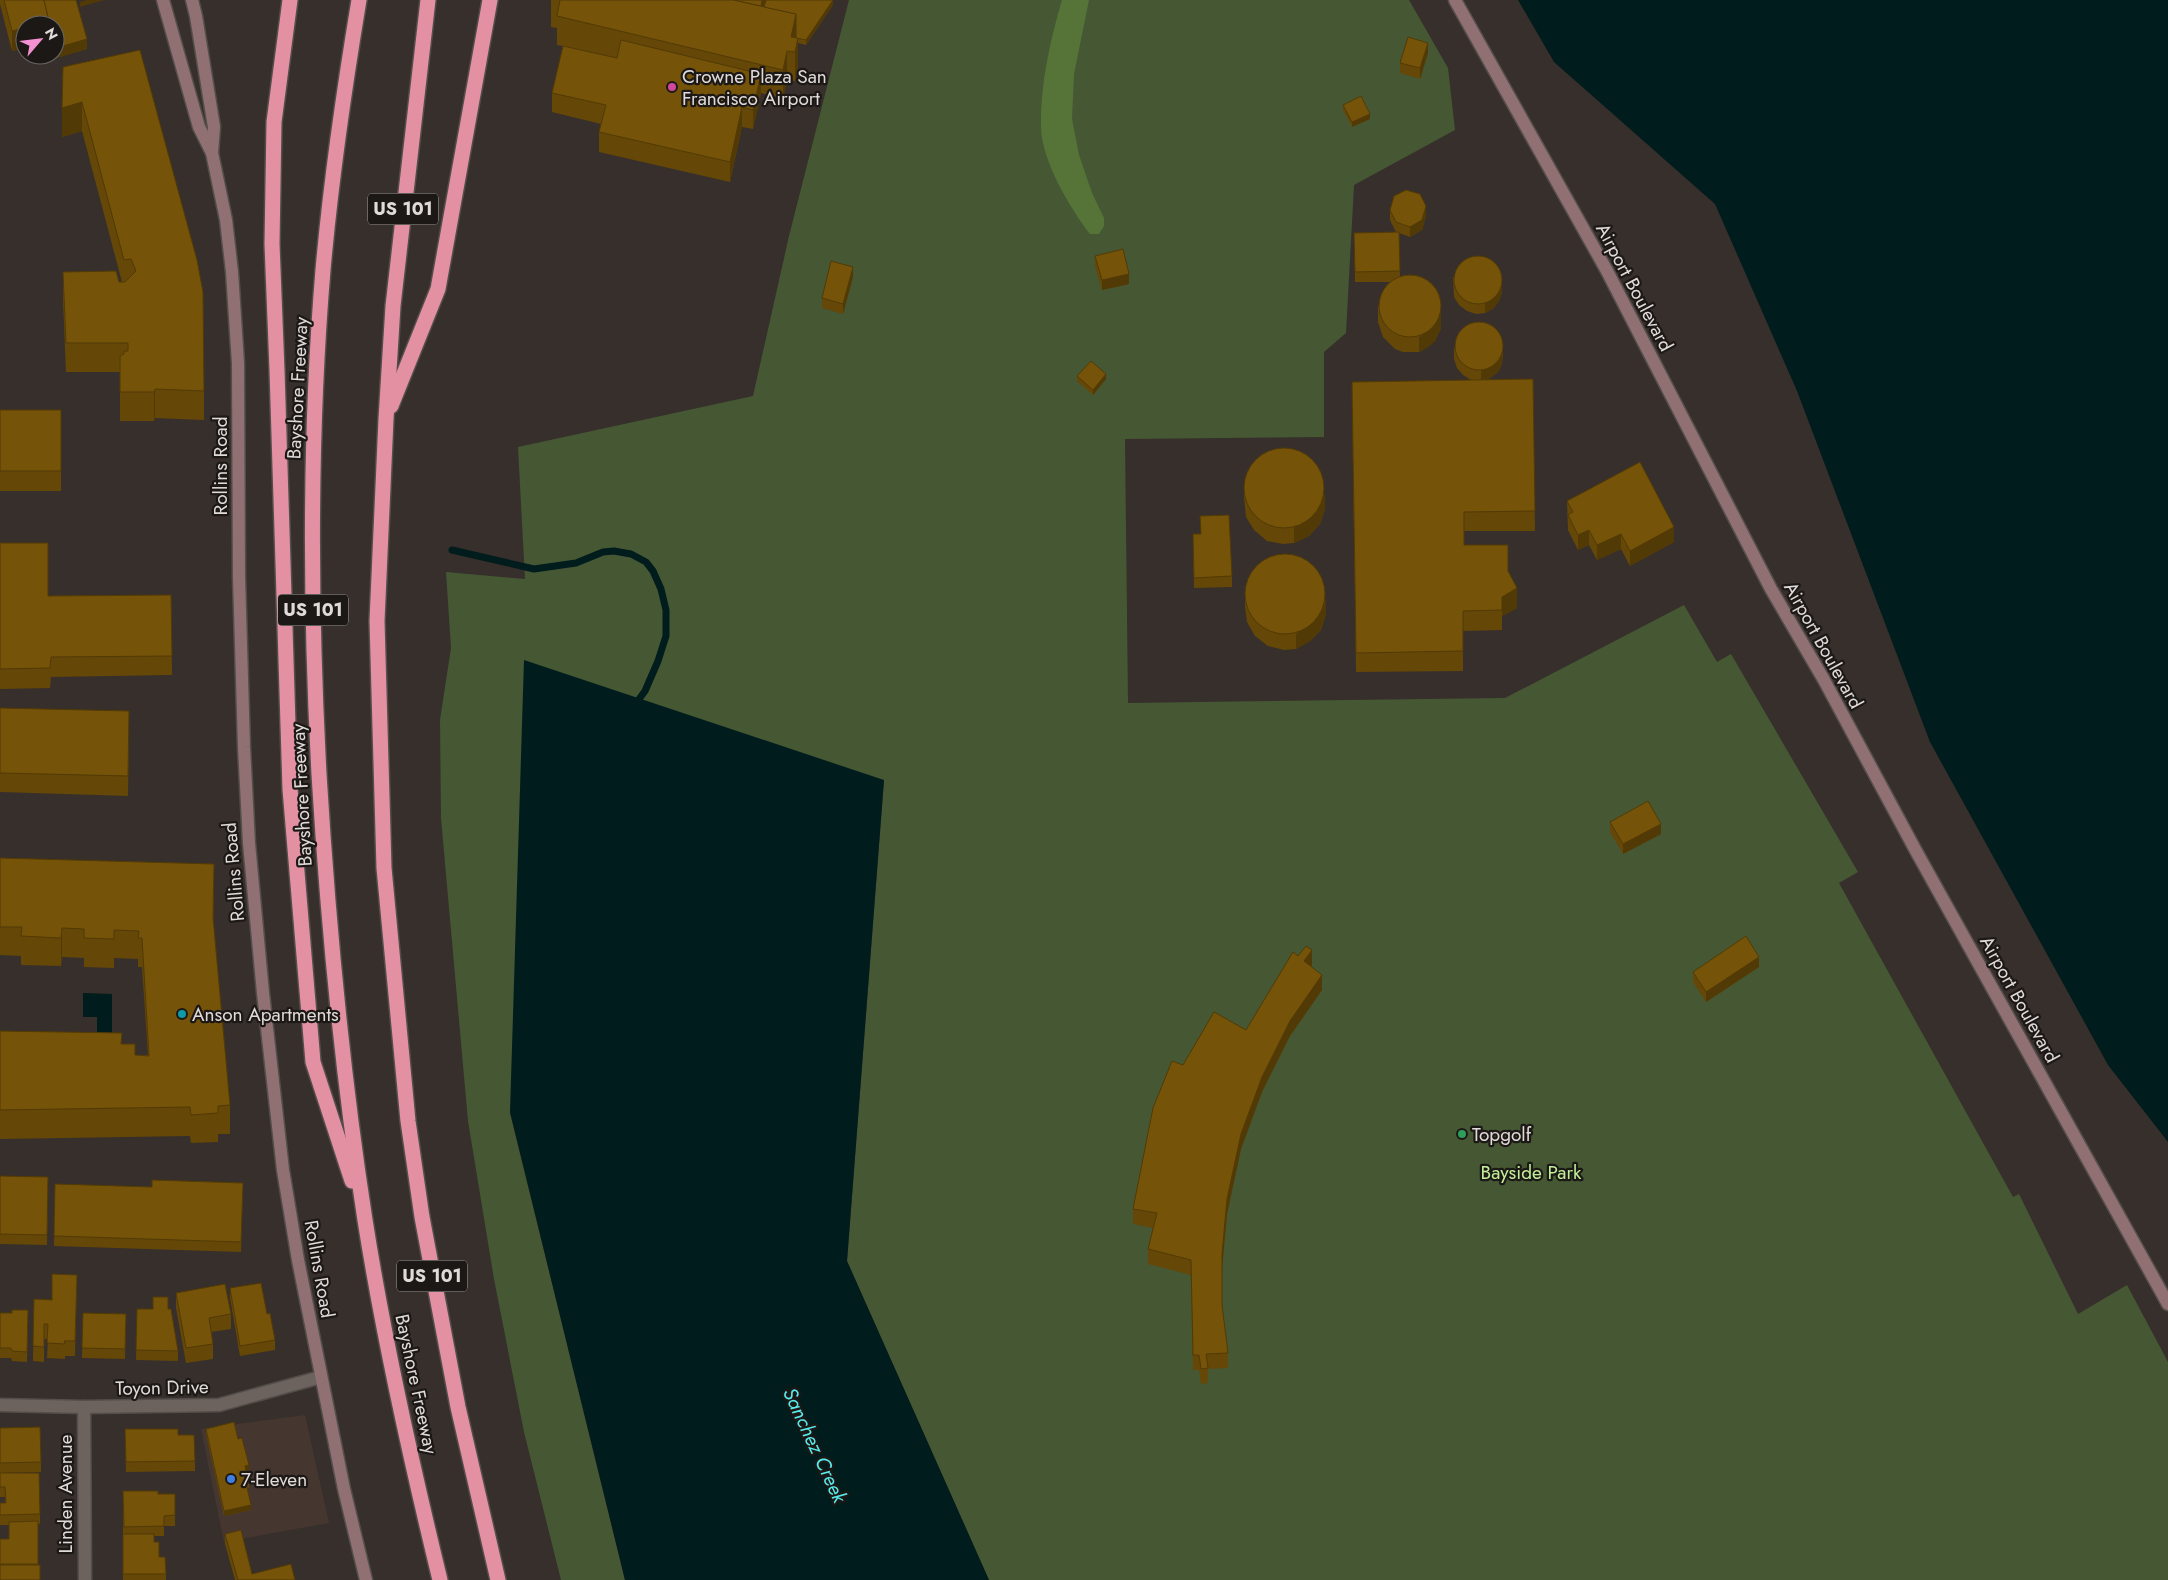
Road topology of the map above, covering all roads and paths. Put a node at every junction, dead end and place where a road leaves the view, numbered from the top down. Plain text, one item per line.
1 (163, 0) edge
2 (192, 0) edge
3 (290, 0) edge
4 (359, 0) edge
5 (428, 0) edge
6 (490, 0) edge
7 (1455, 0) edge
8 (212, 153) junction
9 (386, 419) junction
10 (365, 1220) junction
11 (2168, 1304) edge
12 (320, 1377) junction
13 (0, 1405) edge
14 (84, 1407) junction
15 (85, 1580) edge
16 (366, 1580) edge
17 (440, 1580) edge
18 (498, 1580) edge

1 - 8 street, Rollins Road
2 - 8 street, Rollins Road
3 - 10 highway
4 - 10 highway, Bayshore Freeway / US 101
5 - 9 highway, Bayshore Freeway / US 101
6 - 9 highway
7 - 11 street, Airport Boulevard
8 - 12 street, Rollins Road
9 - 18 highway, Bayshore Freeway / US 101
10 - 17 highway, Bayshore Freeway / US 101
12 - 14 street, Toyon Drive
12 - 16 street, Rollins Road
13 - 14 street, Toyon Drive
14 - 15 street, Linden Avenue

